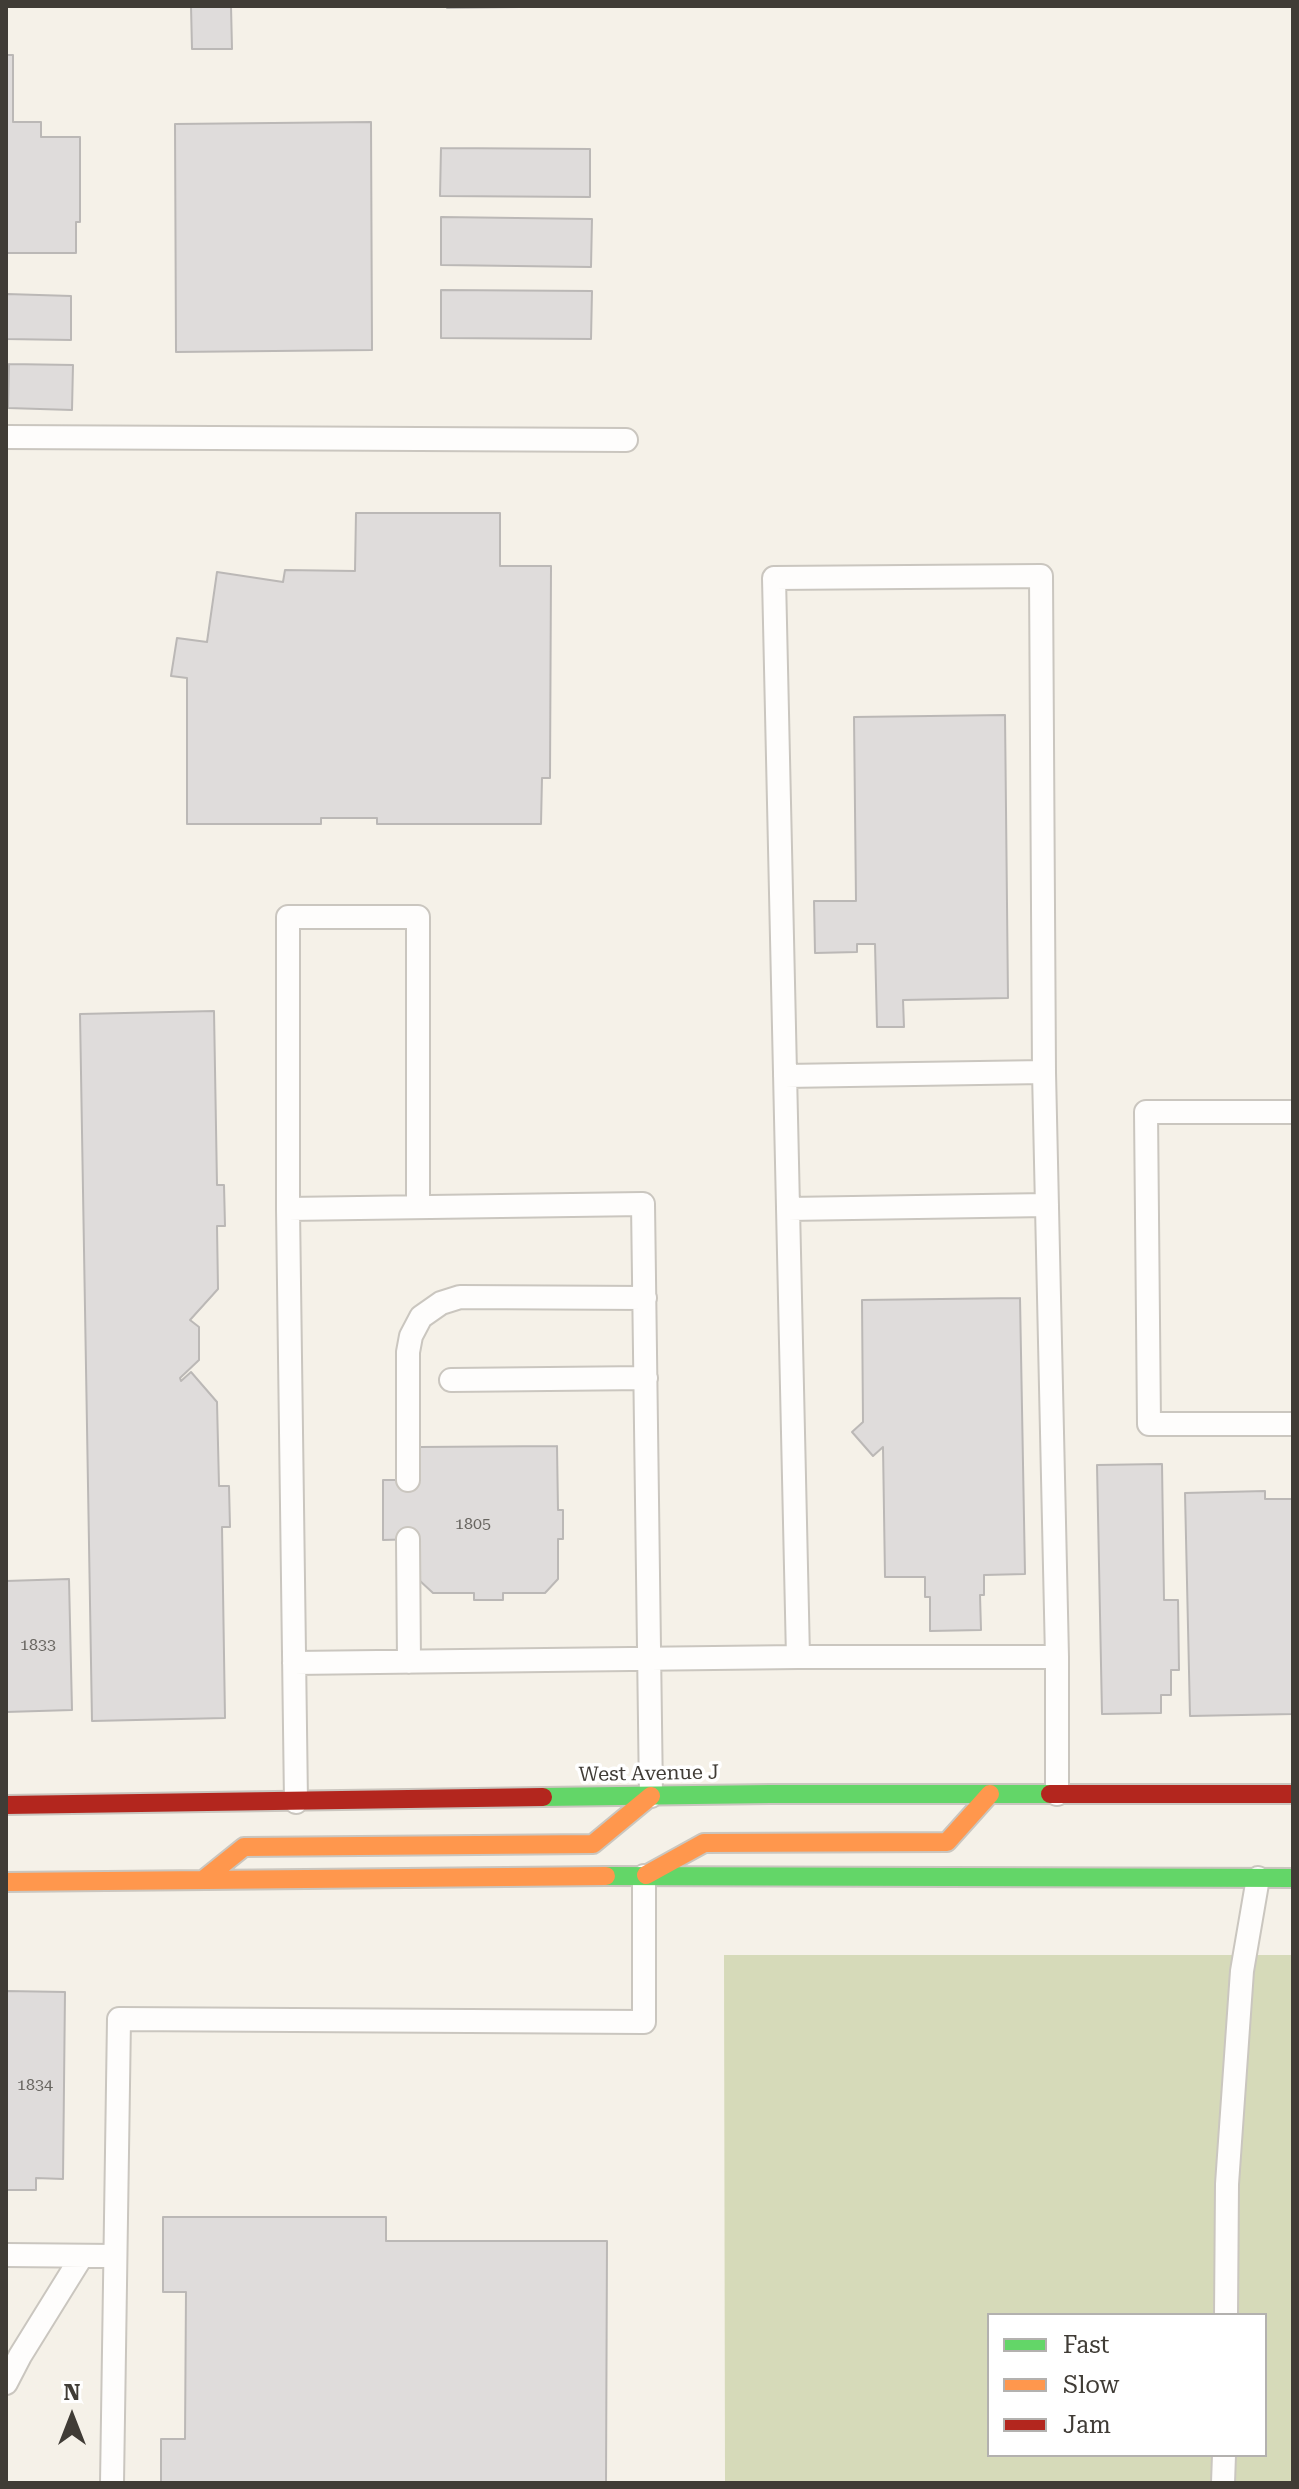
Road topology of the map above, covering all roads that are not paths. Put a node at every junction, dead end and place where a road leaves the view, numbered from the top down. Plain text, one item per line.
1 (6, 437) edge
2 (626, 440) dead end
3 (1044, 1072) junction
4 (785, 1076) junction
5 (1293, 1112) edge
6 (1047, 1205) junction
7 (418, 1207) junction
8 (288, 1209) junction
9 (788, 1209) junction
10 (645, 1298) junction
11 (646, 1378) junction
12 (451, 1380) dead end
13 (1293, 1424) edge
14 (408, 1480) dead end
15 (408, 1539) dead end
16 (798, 1657) junction
17 (1057, 1657) junction
18 (649, 1660) junction
19 (409, 1662) junction
20 (294, 1663) junction
21 (990, 1794) junction
22 (1057, 1794) junction
23 (1293, 1794) edge
24 (651, 1796) junction
25 (296, 1802) junction
26 (6, 1805) edge
27 (644, 1876) junction
28 (1258, 1878) junction
29 (1293, 1878) edge
30 (203, 1880) junction
31 (6, 1882) edge
32 (6, 2255) edge
33 (82, 2256) junction
34 (115, 2256) junction
35 (1226, 2313) edge
36 (6, 2383) edge
37 (1224, 2457) edge
38 (112, 2483) edge
39 (1223, 2483) edge

1 - 2 lane
3 - 4 lane
3 - 4 lane
3 - 6 lane
4 - 9 lane
5 - 13 lane
6 - 9 lane
6 - 17 lane
7 - 8 lane
7 - 8 lane
7 - 10 lane
8 - 20 lane
9 - 16 lane
10 - 11 lane
10 - 14 lane
11 - 12 lane
11 - 18 lane
15 - 19 lane
16 - 17 lane
16 - 18 lane
17 - 22 lane
18 - 19 lane
18 - 24 lane
19 - 20 lane
20 - 25 lane
21 - 22 main road, West Avenue J
21 - 24 main road, West Avenue J
21 - 27 main road
22 - 23 main road, West Avenue J
24 - 25 main road, West Avenue J
24 - 30 main road
25 - 26 main road, West Avenue J
27 - 28 main road
27 - 30 main road
27 - 34 lane
28 - 29 main road
28 - 35 lane
30 - 31 main road
32 - 33 lane
33 - 34 lane
33 - 36 lane
34 - 38 lane
37 - 39 lane

